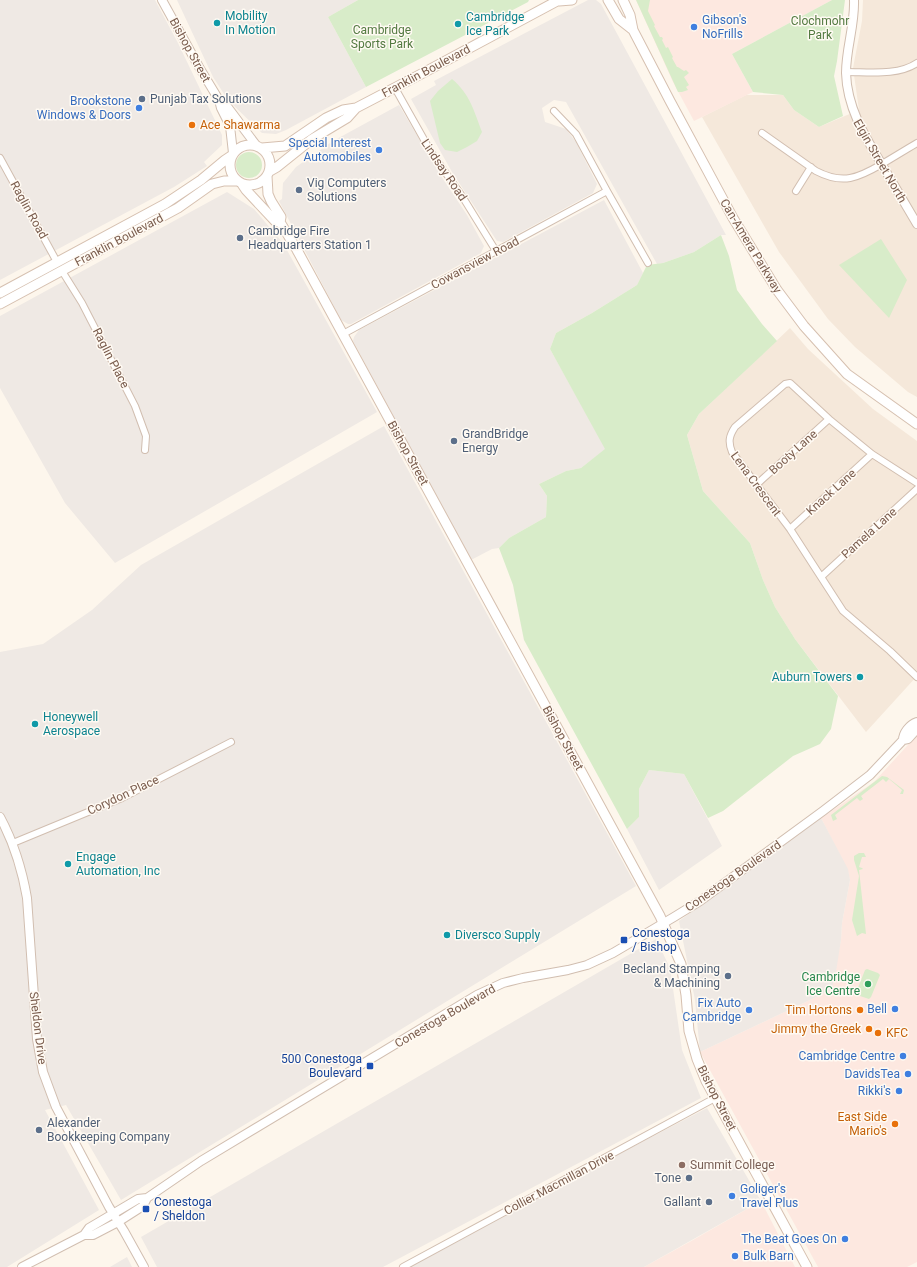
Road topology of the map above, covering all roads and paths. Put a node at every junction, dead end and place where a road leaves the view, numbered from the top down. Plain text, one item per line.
1 (162, 0) edge
2 (559, 0) edge
3 (572, 0) edge
4 (608, 0) edge
5 (623, 0) edge
6 (630, 0) edge
7 (854, 0) edge
8 (630, 15) junction
9 (633, 30) junction
10 (917, 63) edge
11 (846, 72) junction
12 (396, 88) junction
13 (219, 100) junction
14 (356, 108) junction
15 (554, 111) dead end
16 (762, 133) dead end
17 (917, 143) edge
18 (259, 146) junction
19 (232, 154) junction
20 (0, 158) edge
21 (882, 164) junction
22 (811, 167) junction
23 (268, 173) junction
24 (240, 183) junction
25 (607, 191) junction
26 (796, 191) dead end
27 (280, 222) junction
28 (917, 224) edge
29 (496, 251) junction
30 (648, 262) dead end
31 (60, 267) junction
32 (0, 293) edge
33 (0, 304) edge
34 (343, 334) junction
35 (829, 419) junction
36 (917, 424) edge
37 (145, 450) dead end
38 (872, 454) junction
39 (917, 484) edge
40 (756, 485) junction
41 (917, 489) edge
42 (790, 529) junction
43 (821, 577) junction
44 (917, 677) edge
45 (917, 722) edge
46 (917, 729) edge
47 (903, 740) junction
48 (231, 742) dead end
49 (0, 817) edge
50 (13, 843) junction
51 (663, 923) junction
52 (715, 1098) junction
53 (147, 1198) junction
54 (113, 1214) junction
55 (118, 1222) junction
56 (84, 1235) junction
57 (22, 1267) edge
58 (144, 1267) edge
59 (403, 1267) edge
60 (808, 1267) edge

1 - 13 street, Bishop Street
2 - 3 main road, Franklin Boulevard
2 - 12 main road, Franklin Boulevard
4 - 9 main road, Can-Amera Parkway
5 - 8 main road, Can-Amera Parkway
6 - 8 main road
7 - 11 street, Elgin Street North
8 - 9 main road, Can-Amera Parkway
9 - 36 main road, Can-Amera Parkway
10 - 11 street
11 - 21 street, Elgin Street North
12 - 14 main road, Franklin Boulevard
12 - 29 street, Lindsay Road
13 - 18 street, Bishop Street
13 - 19 street, Bishop Street
14 - 18 main road, Franklin Boulevard
14 - 23 main road, Franklin Boulevard
15 - 25 street
16 - 22 street
17 - 21 street
18 - 19 main road
18 - 23 main road
19 - 24 main road
19 - 31 main road, Franklin Boulevard
20 - 31 street, Raglin Road
21 - 22 street
21 - 28 street, Elgin Street North
22 - 26 street
23 - 24 main road
23 - 27 main road, Bishop Street
24 - 27 main road, Bishop Street
24 - 31 main road, Franklin Boulevard
25 - 29 street, Cowansview Road
25 - 30 street
27 - 34 main road, Bishop Street
29 - 34 street, Cowansview Road
31 - 32 main road, Franklin Boulevard
31 - 33 main road, Franklin Boulevard
31 - 37 street, Raglin Place
34 - 51 main road, Bishop Street
35 - 38 street, Lena Crescent
35 - 40 street, Booty Lane
35 - 40 street, Lena Crescent
38 - 39 street, Lena Crescent
38 - 42 street, Knack Lane
40 - 42 street, Lena Crescent
41 - 43 street, Pamela Lane
42 - 43 street, Lena Crescent
43 - 44 street, Lena Crescent
45 - 47 street, Conestoga Boulevard
46 - 47 street, Conestoga Boulevard
47 - 51 street, Conestoga Boulevard
48 - 50 street, Corydon Place
49 - 50 street, Sheldon Drive
50 - 54 street, Sheldon Drive
51 - 52 main road, Bishop Street
51 - 53 street, Conestoga Boulevard
52 - 59 street, Collier Macmillan Drive
52 - 60 main road, Bishop Street
53 - 54 street, Conestoga Boulevard
53 - 55 street, Conestoga Boulevard
54 - 55 street, Sheldon Drive
54 - 56 street, Conestoga Boulevard
55 - 56 street, Conestoga Boulevard
55 - 58 street, Sheldon Drive
56 - 57 street, Conestoga Boulevard

